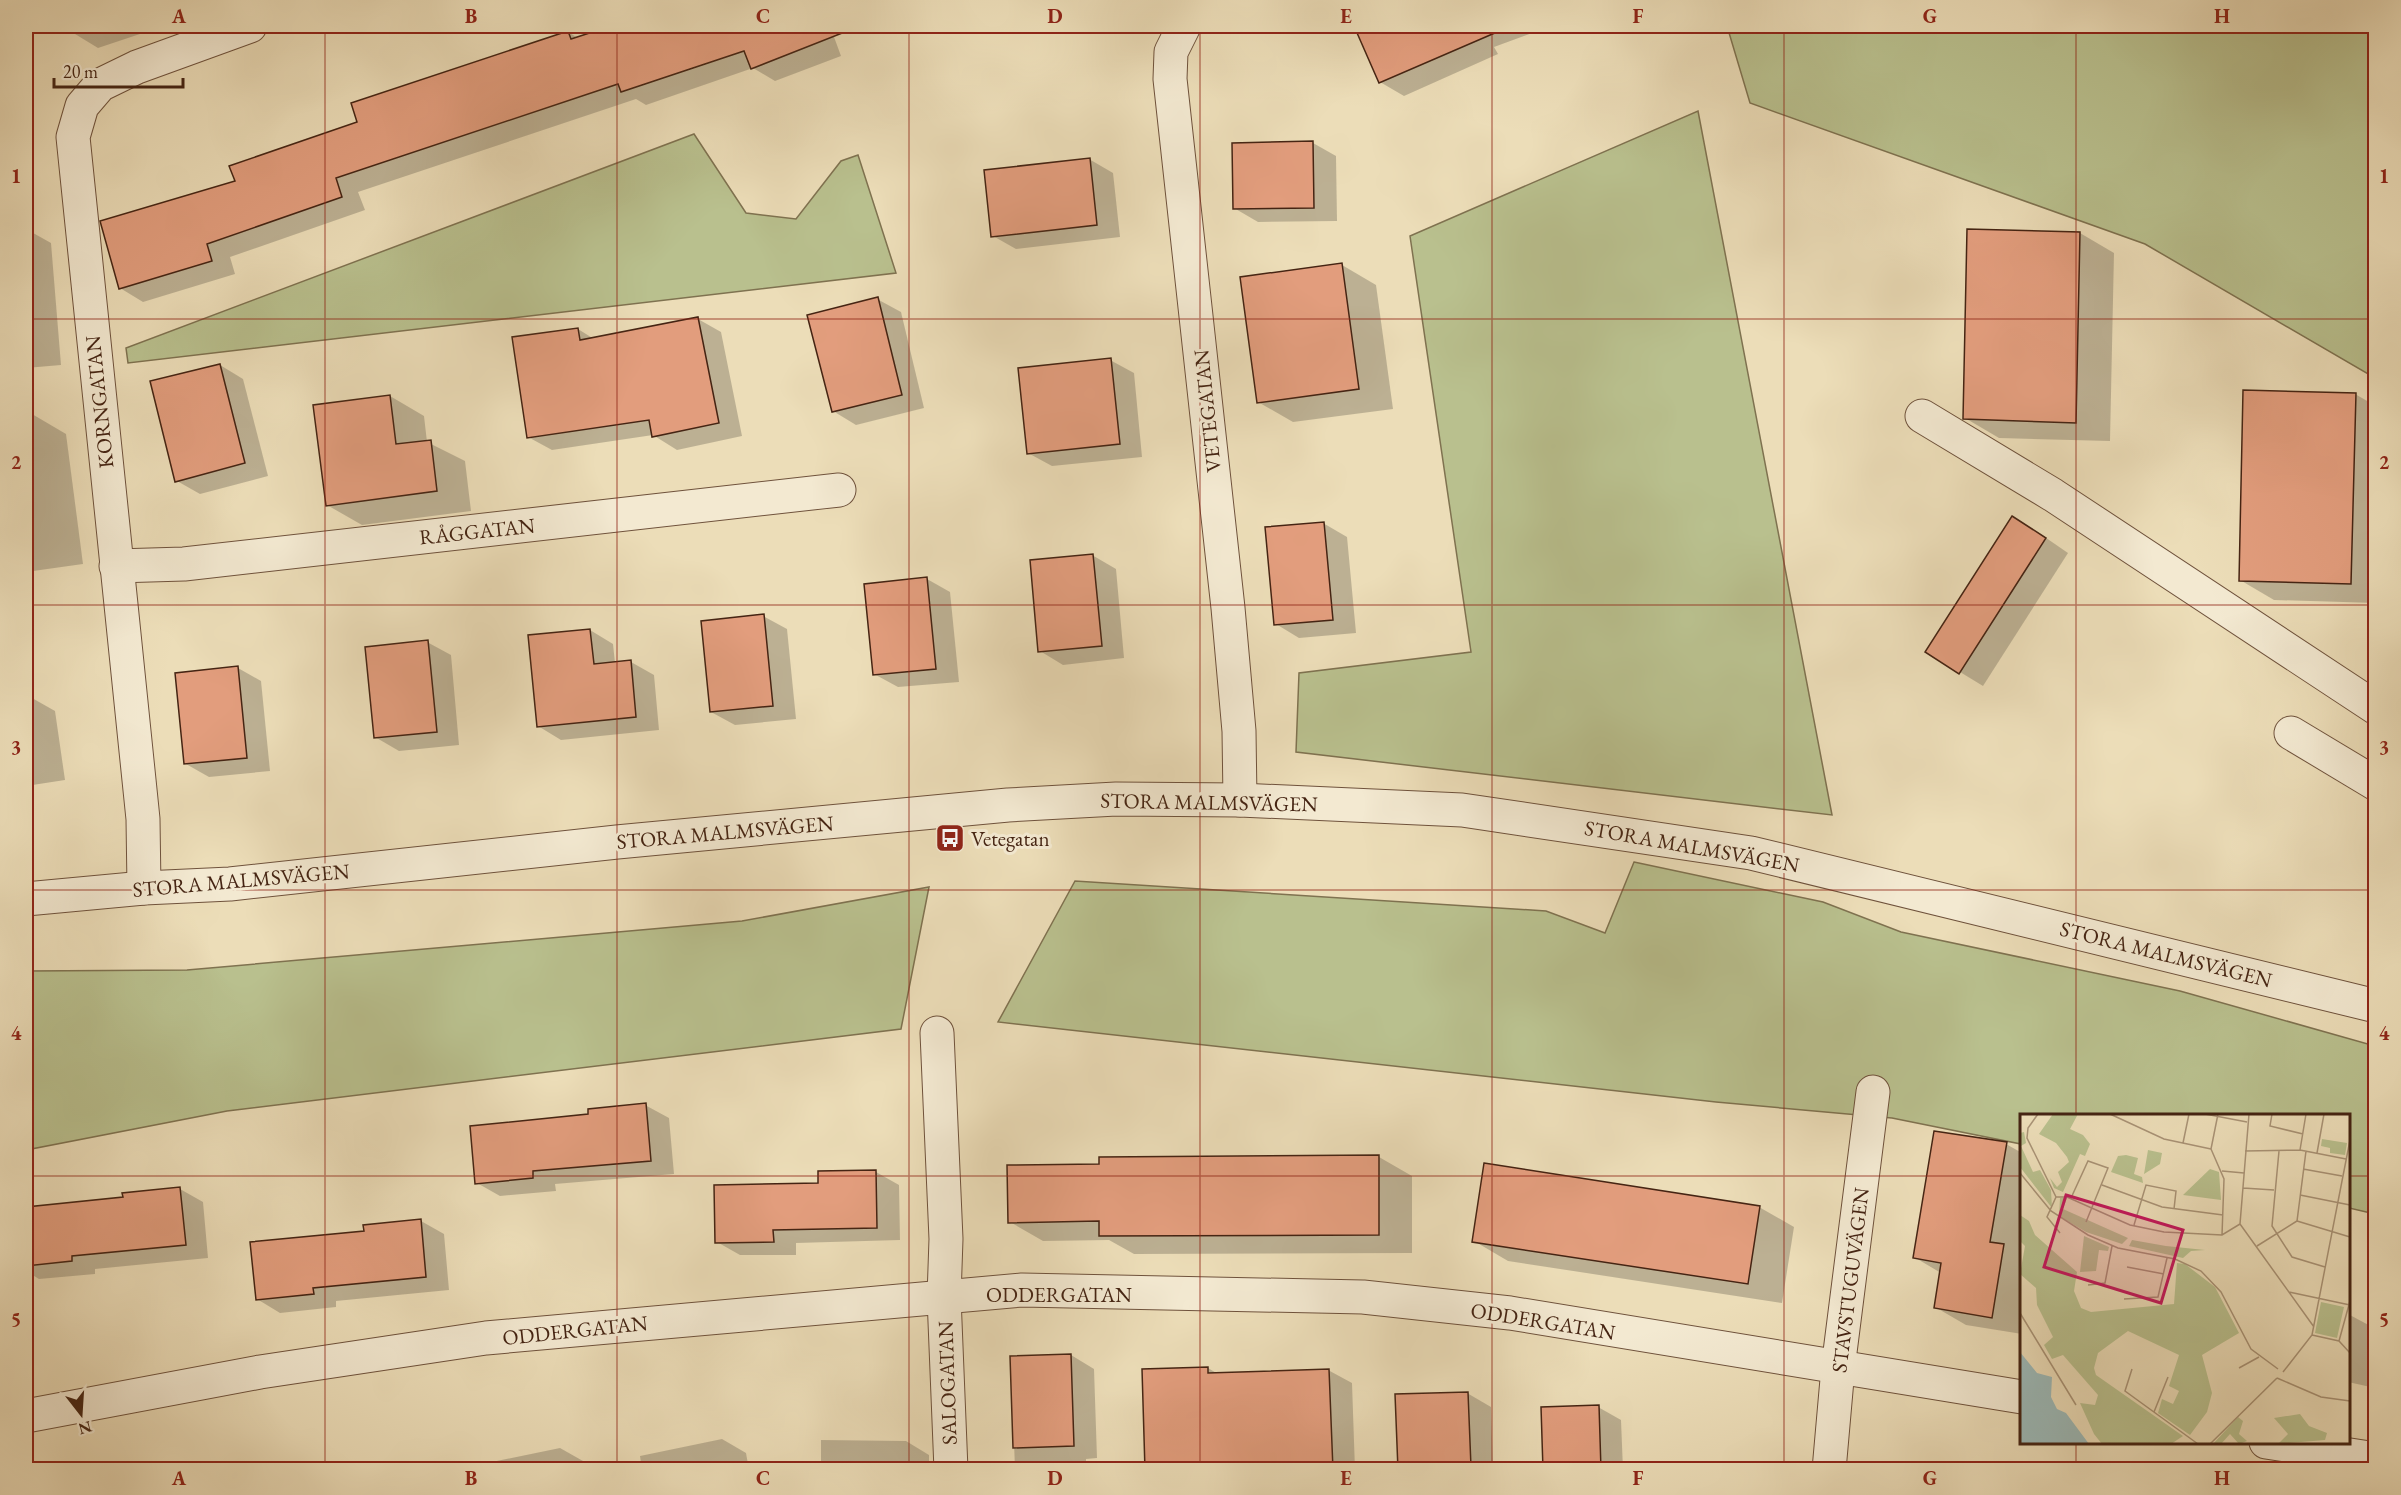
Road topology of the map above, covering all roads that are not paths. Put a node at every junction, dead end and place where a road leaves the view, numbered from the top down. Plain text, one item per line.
1 (250, 26) edge
2 (1184, 26) edge
3 (1922, 416) dead end
4 (839, 490) dead end
5 (116, 566) junction
6 (2376, 708) edge
7 (2291, 733) dead end
8 (2376, 784) edge
9 (1240, 800) junction
10 (144, 888) junction
11 (26, 899) edge
12 (2376, 1006) edge
13 (937, 1033) dead end
14 (1874, 1092) dead end
15 (944, 1297) junction
16 (1838, 1368) junction
17 (2020, 1397) edge
18 (26, 1416) edge
19 (2268, 1444) edge
20 (2299, 1459) edge
21 (2376, 1459) edge
22 (951, 1470) edge
23 (1829, 1470) edge

1 - 5 street, KORNGATAN
2 - 9 street, VETEGATAN
3 - 6 street
4 - 5 street, RÅGGATAN
5 - 10 street, KORNGATAN
7 - 8 street
9 - 10 street, STORA MALMSVÄGEN
9 - 12 street, STORA MALMSVÄGEN
10 - 11 street, STORA MALMSVÄGEN
13 - 15 street, SALOGATAN
14 - 16 street, STAVSTUGUVÄGEN
15 - 16 street, ODDERGATAN
15 - 18 street, ODDERGATAN
15 - 22 street, SALOGATAN
16 - 17 street, ODDERGATAN
16 - 23 street, STAVSTUGUVÄGEN
19 - 20 street
20 - 21 street

